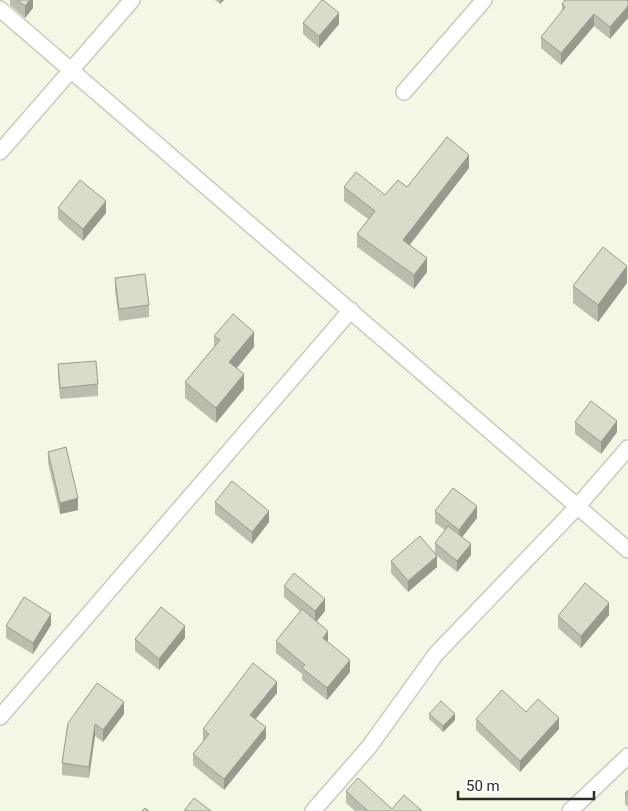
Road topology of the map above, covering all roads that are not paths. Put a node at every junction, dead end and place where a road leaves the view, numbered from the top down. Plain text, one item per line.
1 (132, 0) edge
2 (484, 0) edge
3 (0, 10) edge
4 (70, 71) junction
5 (404, 92) dead end
6 (0, 152) edge
7 (351, 310) junction
8 (628, 448) edge
9 (577, 507) junction
10 (628, 550) edge
11 (0, 717) edge
12 (628, 756) edge
13 (313, 811) edge
14 (570, 811) edge

1 - 4 street
2 - 5 street
3 - 4 street
4 - 6 street
4 - 7 street
7 - 9 street
7 - 11 street
8 - 9 street
9 - 10 street
9 - 13 street
12 - 14 street

